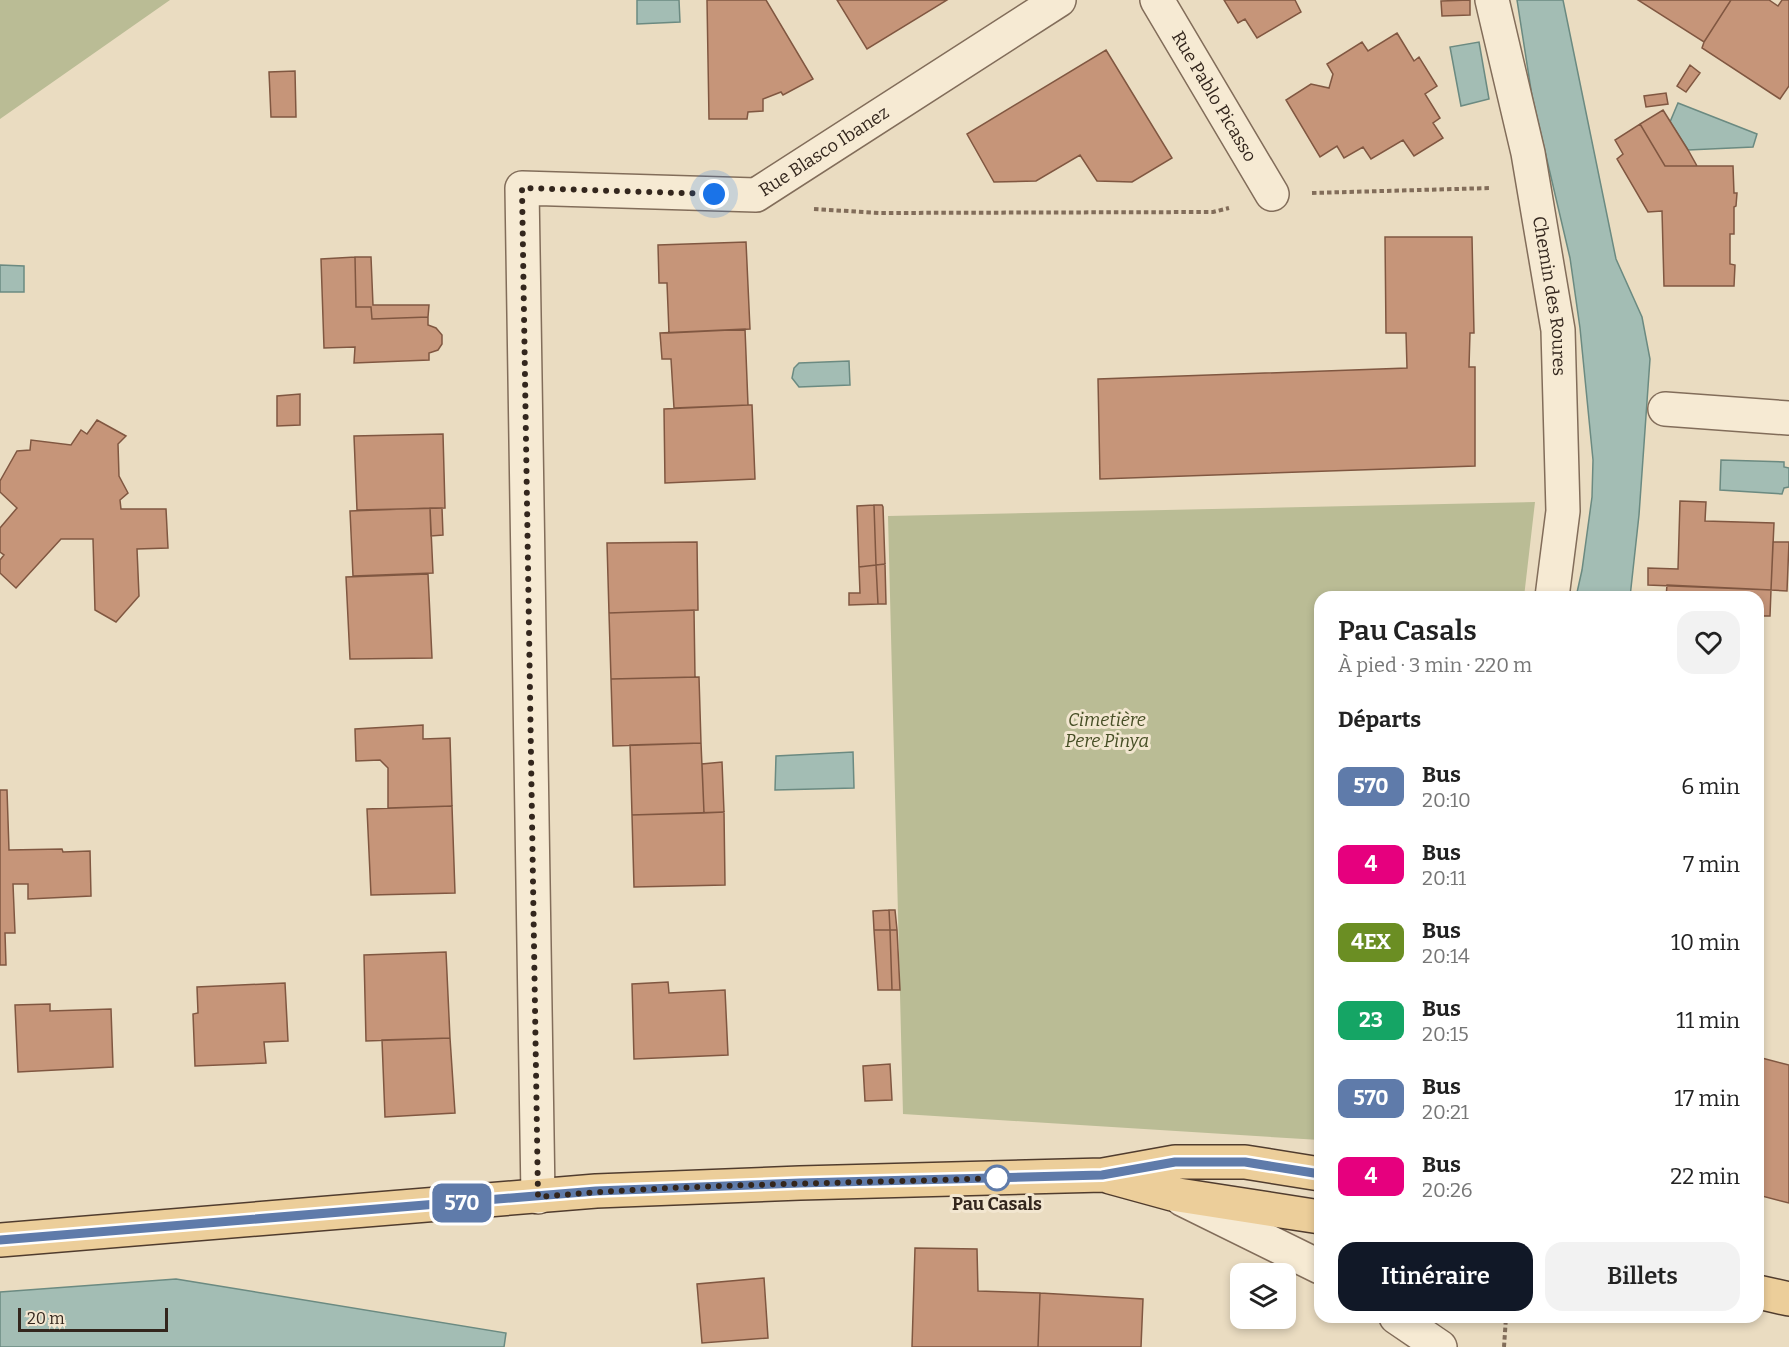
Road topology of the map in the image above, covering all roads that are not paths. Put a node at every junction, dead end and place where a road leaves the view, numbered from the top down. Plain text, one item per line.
1 (1059, 0) edge
2 (1157, 0) edge
3 (1492, 0) edge
4 (1272, 194) road end
5 (1665, 409) dead end
6 (1789, 418) edge
7 (1553, 591) edge
8 (1314, 1173) edge
9 (1102, 1175) junction
10 (1172, 1194) junction
11 (538, 1197) junction
12 (1314, 1216) edge
13 (0, 1240) edge
14 (1314, 1264) edge
15 (1764, 1293) edge
16 (1789, 1299) edge
17 (1405, 1323) edge
18 (1440, 1347) edge

1 - 11 street, Rue Blasco Ibanez
2 - 4 street, Rue Pablo Picasso
3 - 7 street, Chemin des Roures
5 - 6 street
8 - 9 main road
9 - 10 main road
9 - 11 main road
10 - 12 main road
10 - 14 street
11 - 13 main road
15 - 16 main road
17 - 18 street

